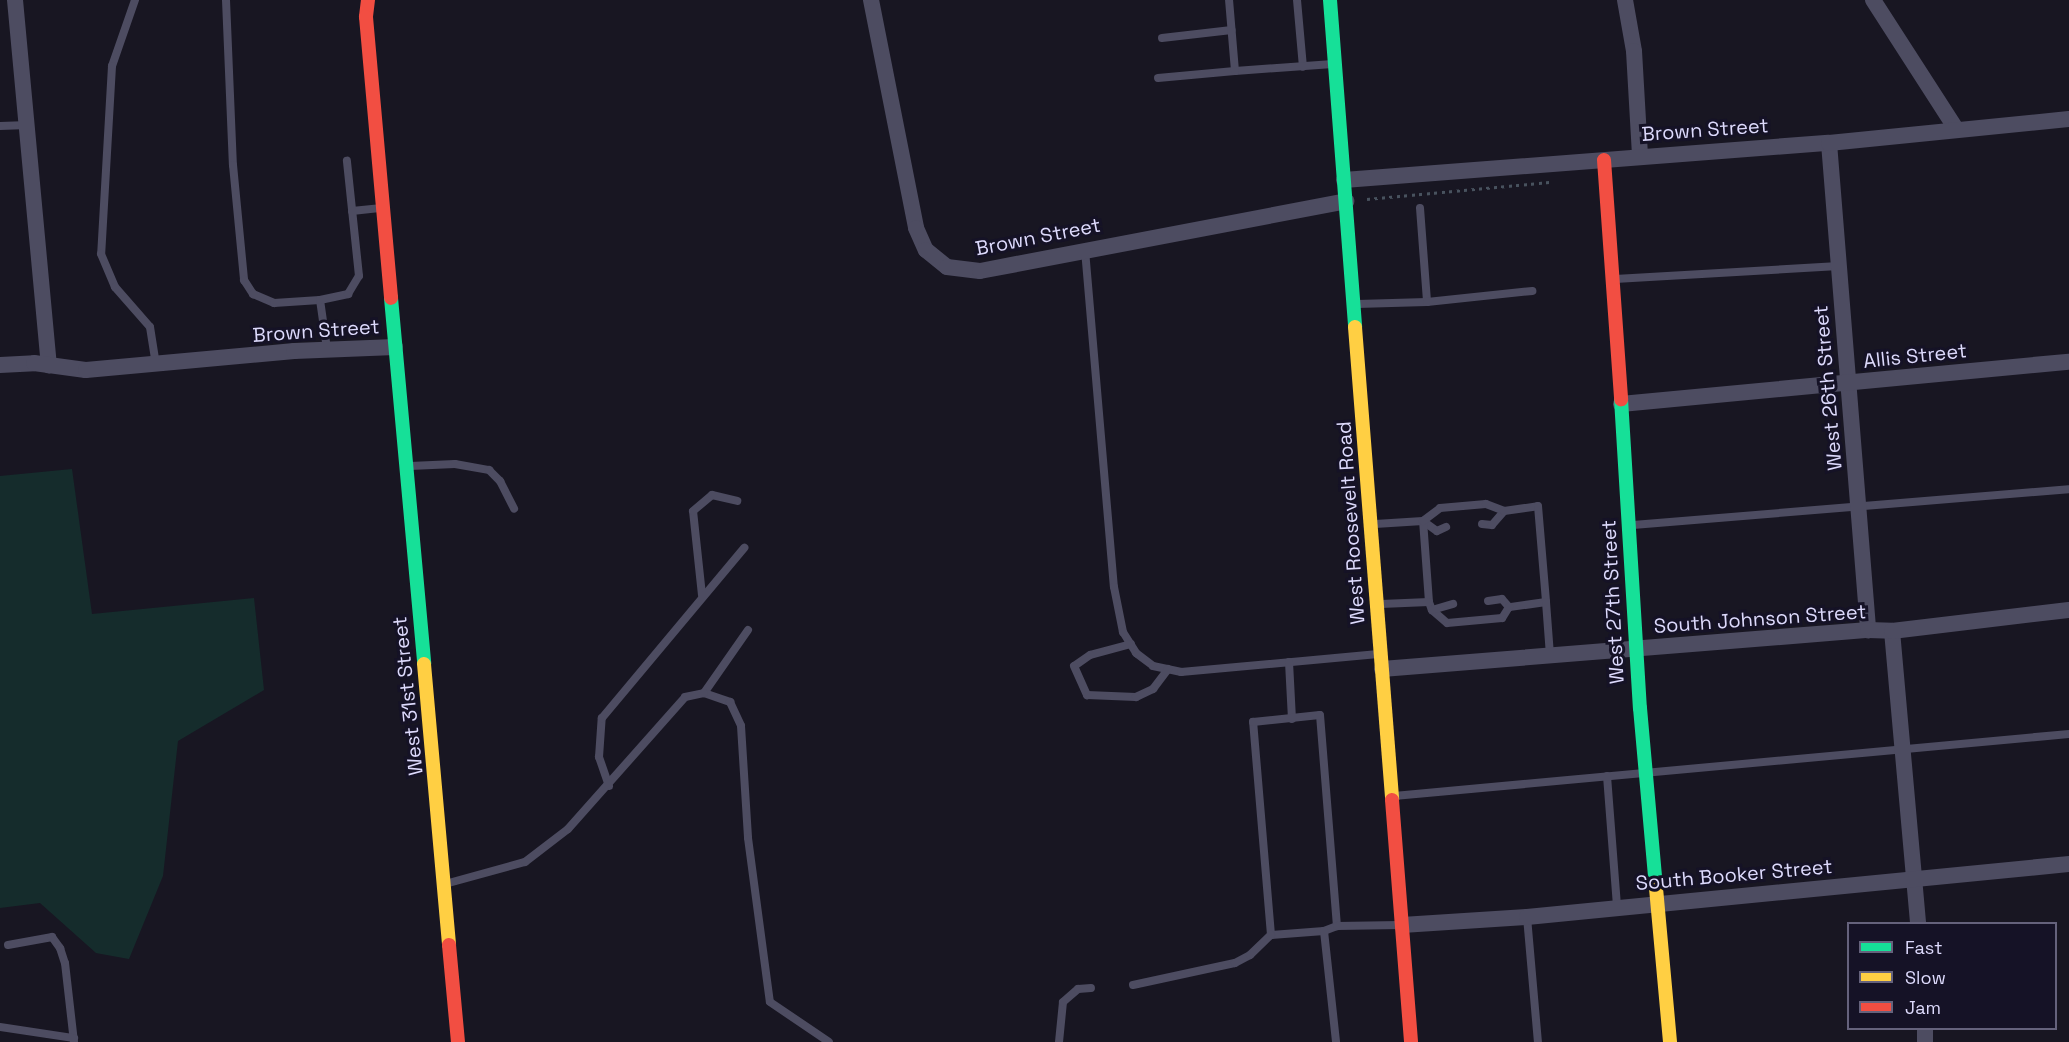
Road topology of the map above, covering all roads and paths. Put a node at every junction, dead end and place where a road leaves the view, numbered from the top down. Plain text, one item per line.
1 (15, 0) edge
2 (135, 0) edge
3 (226, 0) edge
4 (368, 0) edge
5 (872, 0) edge
6 (1229, 0) edge
7 (1297, 0) edge
8 (1329, 0) edge
9 (1626, 0) edge
10 (1873, 0) edge
11 (1232, 30) junction
12 (1162, 38) dead end
13 (1335, 64) junction
14 (1304, 68) junction
15 (1234, 71) junction
16 (1158, 78) dead end
17 (2069, 119) edge
18 (28, 125) junction
19 (0, 126) edge
20 (1956, 129) junction
21 (1829, 143) junction
22 (1640, 156) junction
23 (1604, 160) junction
24 (347, 161) dead end
25 (1344, 180) junction
26 (1552, 182) dead end
27 (1366, 199) dead end
28 (1346, 201) junction
29 (383, 208) junction
30 (1420, 208) dead end
31 (352, 211) junction
32 (1085, 250) junction
33 (1839, 266) junction
34 (1613, 279) junction
35 (1532, 291) dead end
36 (320, 300) junction
37 (1427, 302) junction
38 (1353, 303) junction
39 (395, 347) junction
40 (327, 349) junction
41 (2069, 362) edge
42 (156, 364) junction
43 (49, 365) junction
44 (0, 366) edge
45 (1848, 384) junction
46 (1621, 404) junction
47 (406, 466) junction
48 (2069, 489) edge
49 (737, 501) dead end
50 (1859, 508) junction
51 (514, 509) dead end
52 (1504, 511) junction
53 (1423, 521) junction
54 (1370, 524) junction
55 (1631, 526) junction
56 (1482, 528) dead end
57 (1447, 531) dead end
58 (744, 548) dead end
59 (702, 596) junction
60 (1488, 601) dead end
61 (1546, 603) junction
62 (1453, 604) dead end
63 (1377, 605) junction
64 (1430, 606) junction
65 (1509, 607) junction
66 (2069, 609) edge
67 (748, 630) dead end
68 (1868, 630) junction
69 (1892, 631) junction
70 (1131, 644) junction
71 (1638, 649) junction
72 (1550, 655) junction
73 (1289, 662) junction
74 (1381, 662) junction
75 (1168, 669) junction
76 (704, 693) junction
77 (1292, 719) junction
78 (2069, 734) edge
79 (1903, 749) junction
80 (1645, 773) junction
81 (1607, 777) junction
82 (609, 786) junction
83 (1391, 796) junction
84 (2069, 864) edge
85 (1915, 879) junction
86 (444, 884) junction
87 (1657, 903) junction
88 (1617, 907) junction
89 (1527, 917) junction
90 (1918, 922) edge
91 (1402, 925) junction
92 (1337, 926) junction
93 (1324, 931) junction
94 (1271, 935) junction
95 (8, 945) dead end
96 (1133, 985) dead end
97 (1091, 988) dead end
98 (0, 1027) edge
99 (74, 1040) edge
100 (458, 1042) edge
101 (829, 1042) edge
102 (1059, 1042) edge
103 (1336, 1042) edge
104 (1411, 1042) edge
105 (1538, 1042) edge
106 (1671, 1042) edge

1 - 18 street
2 - 42 lane
3 - 36 lane
4 - 29 street, Brown Street
5 - 32 street, Brown Street
6 - 11 lane
7 - 14 lane
8 - 13 street, West Roosevelt Road
9 - 22 street
10 - 20 street
11 - 12 lane
11 - 15 lane
13 - 14 lane
13 - 25 street, West Roosevelt Road
14 - 15 lane
15 - 16 lane
17 - 20 street, Brown Street
18 - 19 lane
18 - 43 street
20 - 21 street, Brown Street
21 - 22 street, Brown Street
21 - 33 street, West 26th Street
22 - 23 street, Brown Street
23 - 25 street, Brown Street
23 - 34 street, West 27th Street
24 - 31 lane
25 - 28 street, West Roosevelt Road
26 - 27 path
28 - 32 street, Brown Street
28 - 38 street, West Roosevelt Road
29 - 31 lane
29 - 39 street, Brown Street
30 - 37 lane
31 - 36 lane
32 - 70 lane
33 - 34 lane
33 - 45 street, West 26th Street
34 - 46 street, West 27th Street
35 - 37 lane
36 - 40 lane
37 - 38 lane
38 - 54 street, West Roosevelt Road
39 - 40 street, Brown Street
39 - 47 street, West 31st Street
40 - 42 street, Brown Street
41 - 45 street, Allis Street
42 - 43 street, Brown Street
43 - 44 street, Brown Street
45 - 46 street, Allis Street
45 - 50 street, West 26th Street
46 - 55 street, West 27th Street
47 - 51 lane
47 - 86 street, West 31st Street
48 - 50 lane
49 - 59 lane
50 - 55 lane
50 - 68 street, West 26th Street
52 - 53 lane
52 - 56 lane
52 - 61 lane
53 - 54 lane
53 - 57 lane
53 - 64 lane
54 - 63 street, West Roosevelt Road
55 - 71 street, West 27th Street
58 - 59 lane
59 - 82 lane
60 - 65 lane
61 - 65 lane
61 - 72 lane
62 - 64 lane
63 - 64 lane
63 - 74 street, West Roosevelt Road
64 - 65 lane
66 - 69 street, South Johnson Street
67 - 76 lane
68 - 69 street, South Johnson Street
68 - 71 street, South Johnson Street
69 - 79 street
70 - 75 lane
70 - 75 lane
71 - 72 street, South Johnson Street
71 - 80 street, West 27th Street
72 - 74 street, South Johnson Street
73 - 74 lane
73 - 75 lane
73 - 77 lane
74 - 83 street, West Roosevelt Road
76 - 82 lane
76 - 101 lane
77 - 92 lane
77 - 94 lane
78 - 79 lane
79 - 80 lane
79 - 85 street
80 - 81 lane
80 - 87 street, West 27th Street
81 - 83 lane
81 - 88 lane
82 - 86 lane
83 - 91 street, West Roosevelt Road
84 - 85 street, South Booker Street
85 - 87 street, South Booker Street
85 - 90 street
86 - 100 street, West 31st Street
87 - 88 street, South Booker Street
87 - 106 street, West 27th Street
88 - 89 street, South Booker Street
89 - 91 street, South Booker Street
89 - 105 lane
91 - 92 lane
91 - 104 street, West Roosevelt Road
92 - 93 lane
93 - 94 lane
93 - 103 lane
94 - 96 lane
95 - 99 lane
97 - 102 lane
98 - 99 lane

